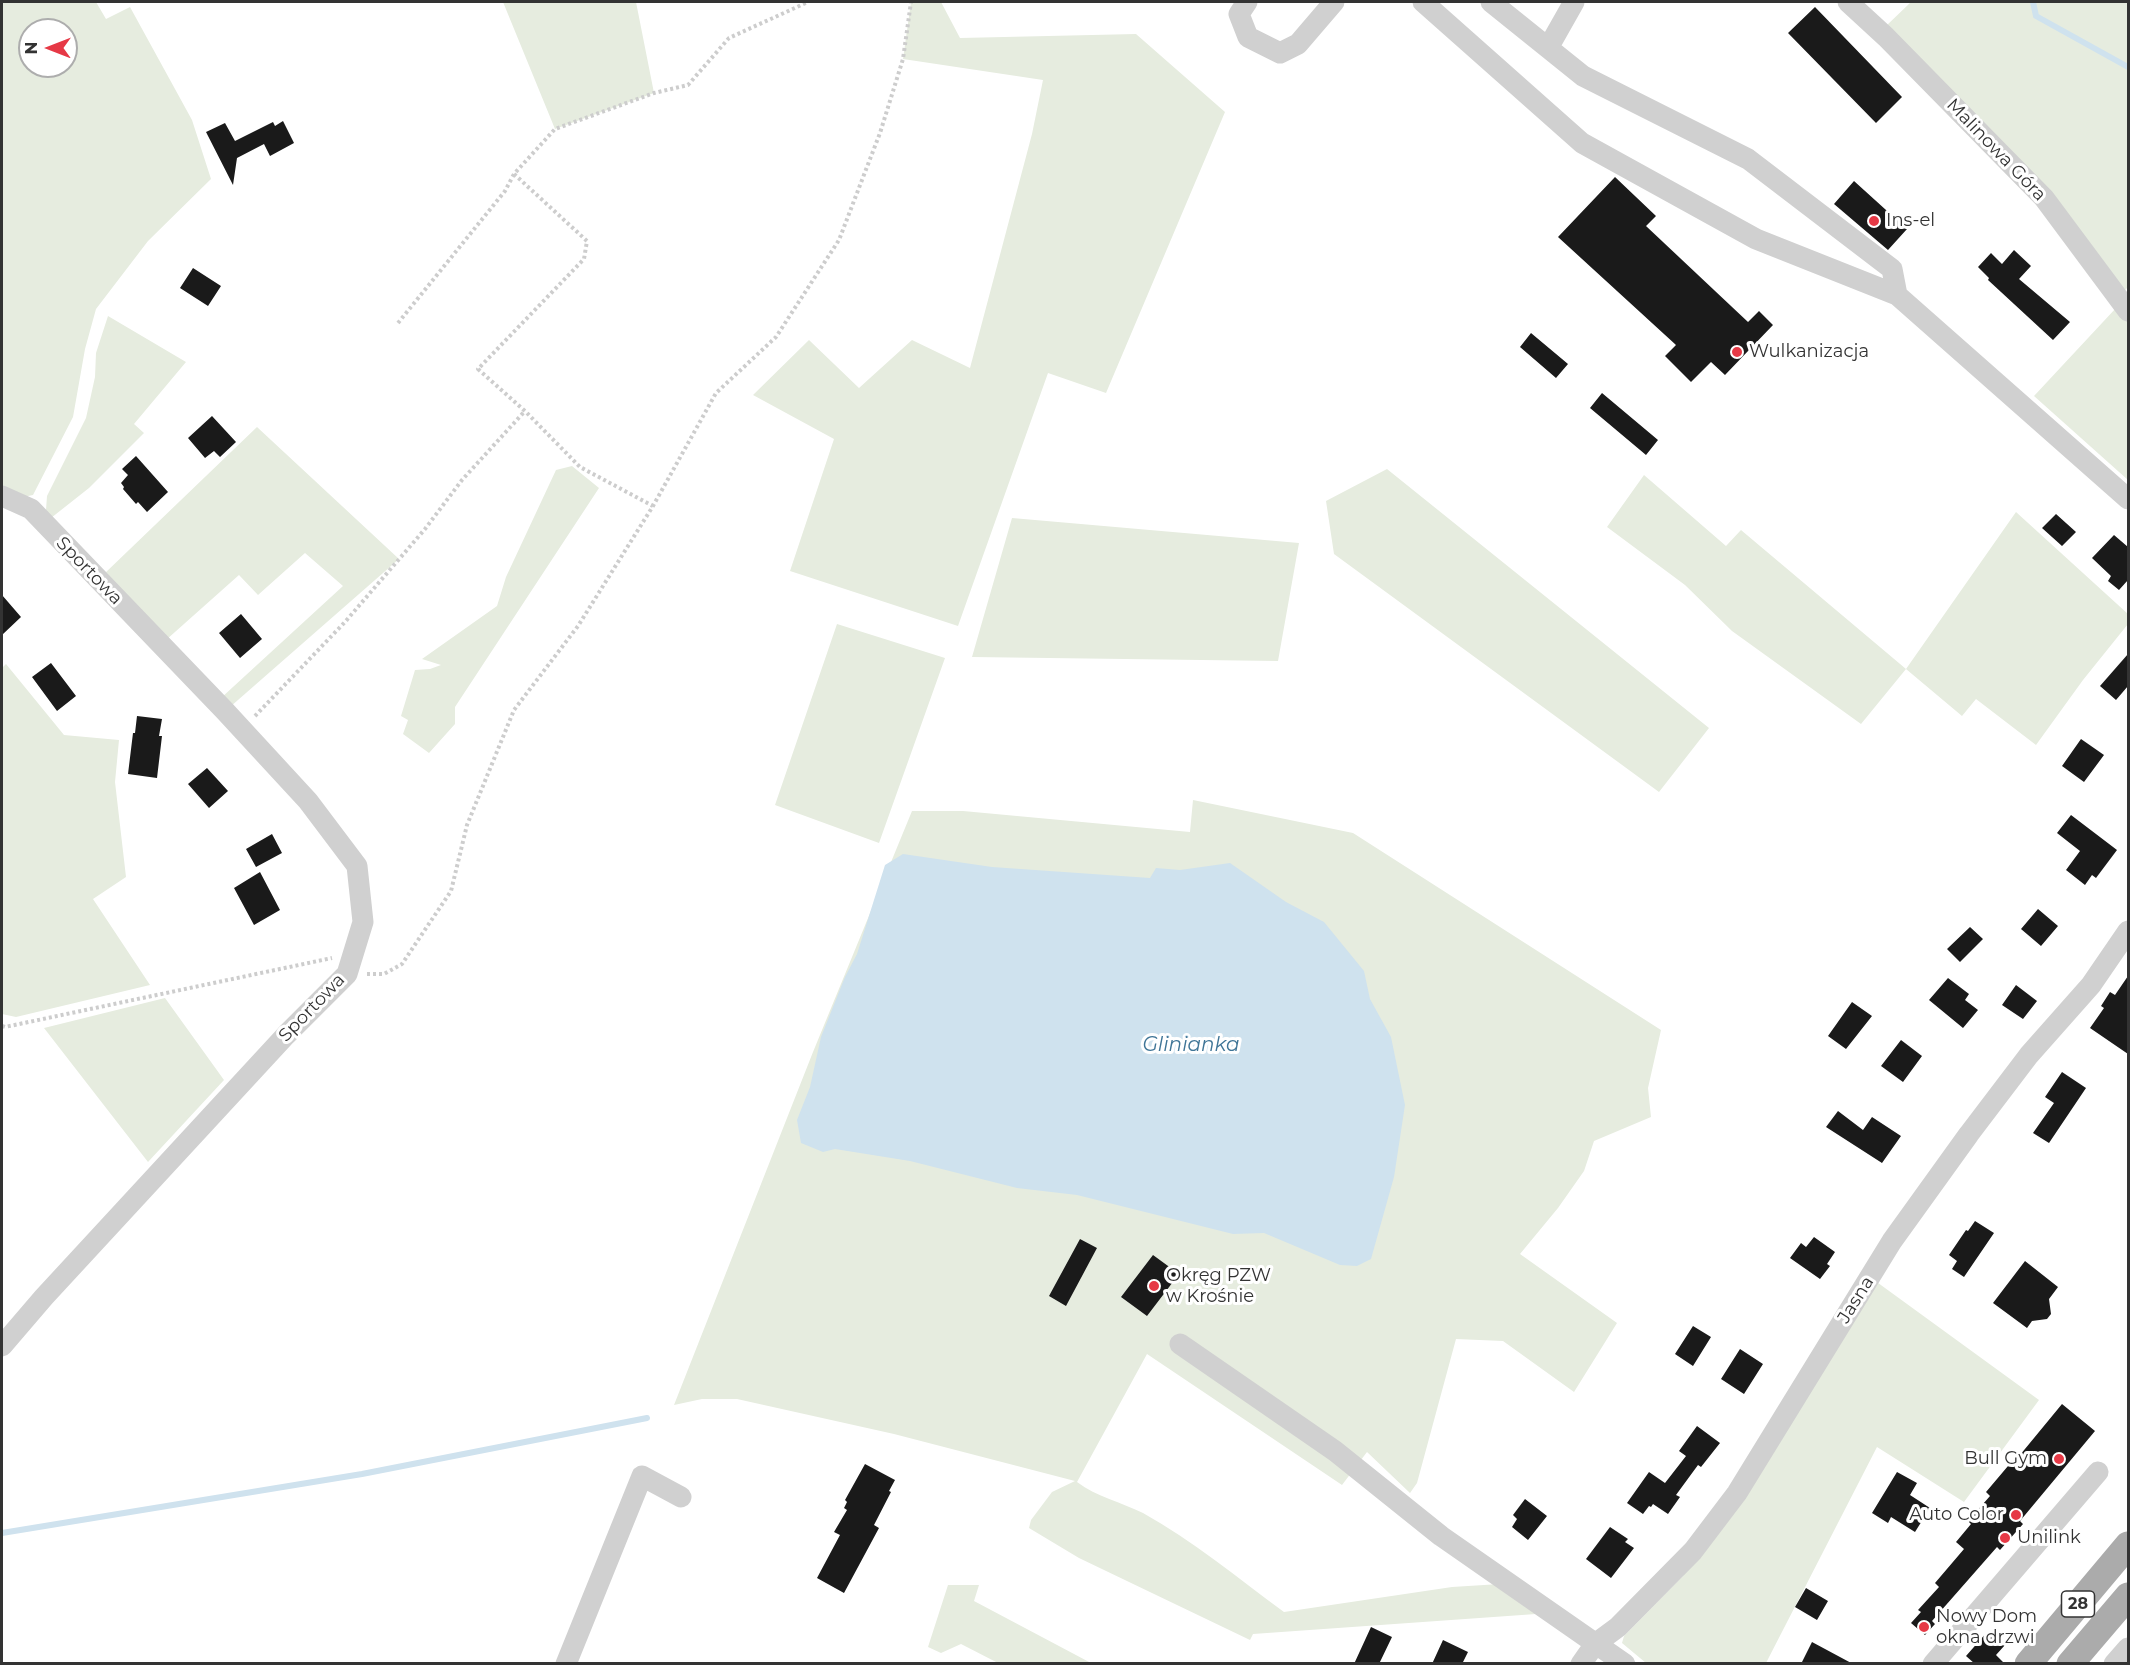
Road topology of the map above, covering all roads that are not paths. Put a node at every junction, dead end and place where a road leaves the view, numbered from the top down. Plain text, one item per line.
1 (1247, 2) edge
2 (1334, 2) edge
3 (1423, 2) edge
4 (1491, 2) edge
5 (1574, 2) edge
6 (1848, 2) edge
7 (1548, 48) junction
8 (1897, 295) junction
9 (2128, 311) edge
10 (2, 496) edge
11 (2128, 499) edge
12 (2128, 931) edge
13 (1180, 1344) dead end
14 (2, 1346) edge
15 (2098, 1472) dead end
16 (681, 1497) dead end
17 (2128, 1545) edge
18 (2128, 1596) edge
19 (1595, 1644) junction
20 (2128, 1648) edge
21 (566, 1664) edge
22 (1581, 1664) edge
23 (1625, 1664) edge
24 (1933, 1664) edge
25 (2028, 1664) edge
26 (2070, 1664) edge
27 (2114, 1664) edge

1 - 2 street
3 - 8 street
4 - 7 street
5 - 7 street
6 - 9 street, Malinowa Góra
7 - 8 street
8 - 11 street
10 - 14 street, Sportowa
12 - 19 street, Jasna
13 - 19 street
15 - 24 street
16 - 21 street
17 - 25 main road, 28
18 - 26 main road, 28
19 - 22 street, Jasna
19 - 23 street
20 - 27 street

